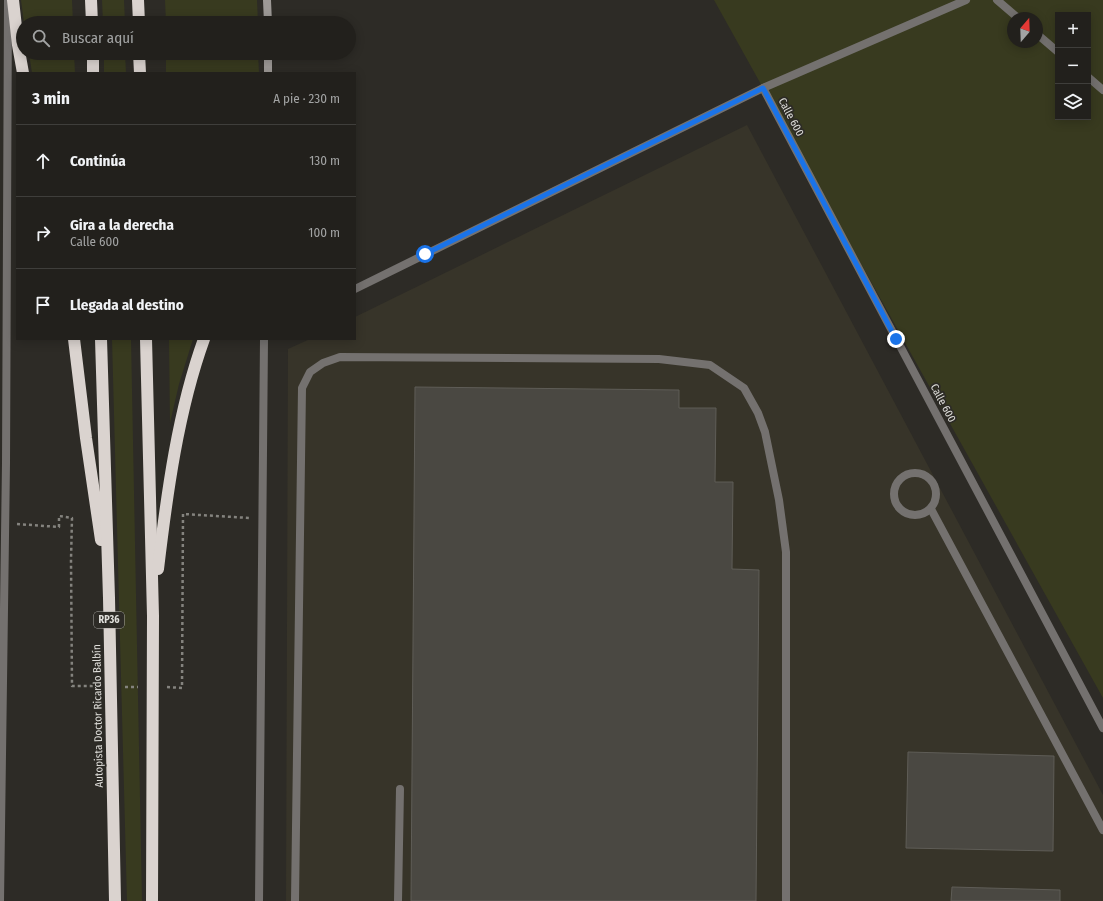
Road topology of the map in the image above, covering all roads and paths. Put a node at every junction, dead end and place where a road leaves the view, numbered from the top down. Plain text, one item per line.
1 (8, 0) edge
2 (13, 0) edge
3 (91, 0) edge
4 (138, 0) edge
5 (267, 0) edge
6 (966, 0) edge
7 (997, 0) edge
8 (1011, 12) edge
9 (92, 16) edge
10 (139, 16) edge
11 (268, 16) edge
12 (16, 27) edge
13 (1043, 39) edge
14 (1055, 49) edge
15 (21, 60) edge
16 (93, 60) edge
17 (139, 60) edge
18 (268, 60) edge
19 (24, 72) edge
20 (93, 72) edge
21 (140, 72) edge
22 (268, 72) edge
23 (1091, 80) edge
24 (763, 88) junction
25 (1103, 90) edge
26 (356, 289) edge
27 (74, 340) edge
28 (101, 340) edge
29 (146, 340) edge
30 (204, 340) edge
31 (264, 340) edge
32 (3, 464) edge
33 (931, 509) junction
34 (262, 519) junction
35 (5, 523) junction
36 (71, 560) dead end
37 (182, 562) dead end
38 (109, 598) junction
39 (153, 616) junction
40 (1103, 728) edge
41 (400, 789) dead end
42 (1103, 830) edge
43 (0, 874) edge
44 (0, 901) edge
45 (115, 901) edge
46 (152, 901) edge
47 (259, 901) edge
48 (296, 901) edge
49 (398, 901) edge
50 (786, 901) edge

1 - 32 street
2 - 12 highway
3 - 9 highway
4 - 10 highway
5 - 11 main road
6 - 24 street
7 - 8 street
13 - 14 street
15 - 19 highway
16 - 20 highway
17 - 21 highway
18 - 22 main road
23 - 25 street
24 - 26 street
24 - 40 street, Calle 600
27 - 38 highway
28 - 38 highway, Autopista Doctor Ricardo Balbín / RP36
29 - 39 highway
30 - 39 highway
31 - 34 street
32 - 35 street
33 - 33 street
33 - 42 street
34 - 37 path
34 - 47 street
35 - 36 path
35 - 43 street
38 - 45 highway, Autopista Doctor Ricardo Balbín / RP36
39 - 46 highway
41 - 49 street
43 - 44 street
48 - 50 street

